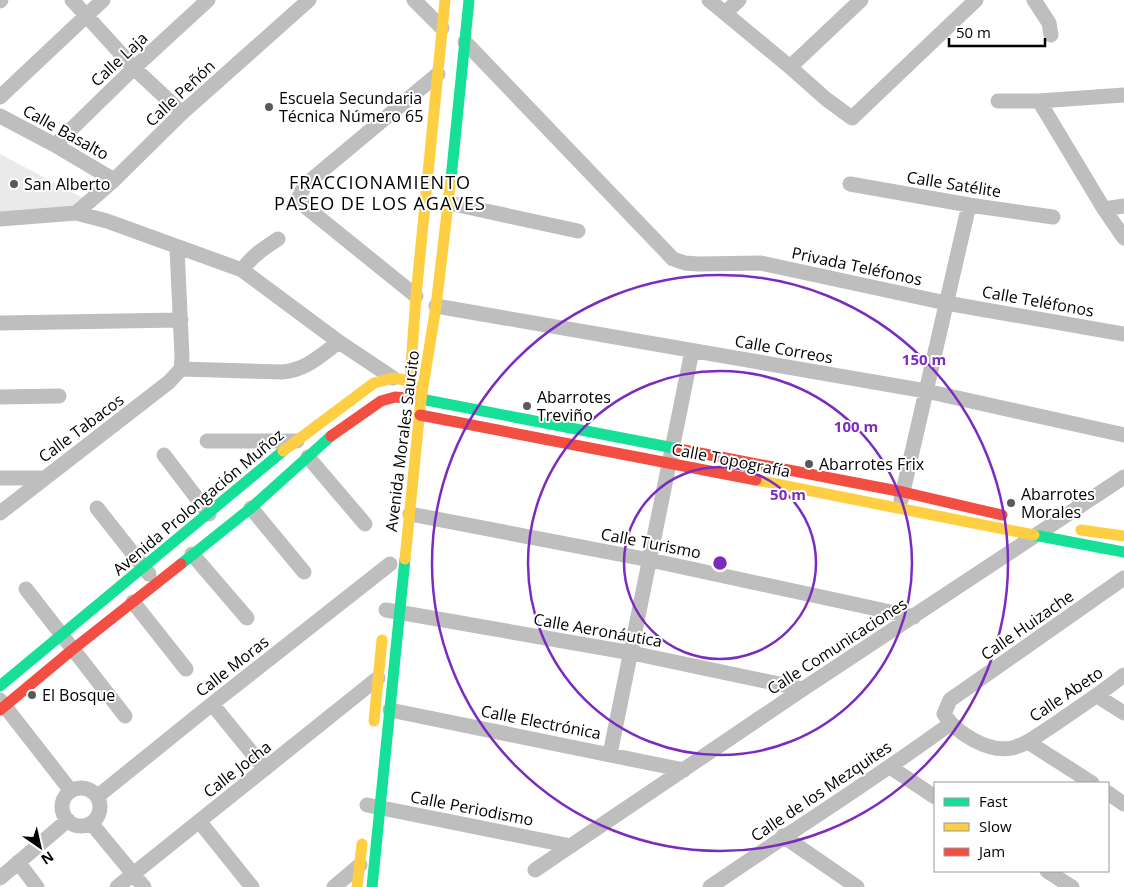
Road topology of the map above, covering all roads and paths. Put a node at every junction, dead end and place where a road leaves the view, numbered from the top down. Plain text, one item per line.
1 (72, 0) edge
2 (103, 0) edge
3 (208, 0) edge
4 (309, 0) edge
5 (414, 0) edge
6 (445, 0) edge
7 (469, 0) edge
8 (709, 0) edge
9 (739, 0) edge
10 (861, 0) edge
11 (976, 0) edge
12 (1034, 0) edge
13 (725, 13) junction
14 (85, 16) junction
15 (442, 28) junction
16 (1051, 35) dead end
17 (465, 42) junction
18 (790, 67) junction
19 (134, 68) junction
20 (438, 74) junction
21 (1124, 95) edge
22 (0, 97) edge
23 (998, 101) dead end
24 (1039, 101) junction
25 (182, 113) junction
26 (0, 116) edge
27 (55, 145) junction
28 (114, 180) junction
29 (850, 184) dead end
30 (449, 203) junction
31 (969, 205) junction
32 (1124, 206) edge
33 (1104, 209) junction
34 (76, 213) junction
35 (1053, 217) dead end
36 (0, 219) edge
37 (578, 231) dead end
38 (1124, 238) edge
39 (278, 239) dead end
40 (177, 248) junction
41 (242, 270) junction
42 (416, 296) junction
43 (946, 303) junction
44 (436, 306) junction
45 (180, 320) junction
46 (0, 323) edge
47 (1124, 334) edge
48 (339, 342) junction
49 (692, 351) junction
50 (181, 369) junction
51 (393, 378) junction
52 (411, 381) junction
53 (926, 391) junction
54 (59, 396) dead end
55 (0, 397) edge
56 (421, 399) junction
57 (408, 403) junction
58 (420, 415) junction
59 (1124, 435) edge
60 (207, 441) dead end
61 (297, 441) junction
62 (673, 446) junction
63 (164, 456) dead end
64 (308, 457) junction
65 (274, 458) junction
66 (669, 464) junction
67 (287, 476) junction
68 (1124, 477) edge
69 (0, 478) edge
70 (44, 478) junction
71 (903, 492) junction
72 (97, 508) dead end
73 (251, 508) junction
74 (900, 509) junction
75 (0, 513) edge
76 (209, 514) junction
77 (410, 514) junction
78 (1014, 518) dead end
79 (365, 524) dead end
80 (1050, 526) junction
81 (1034, 529) junction
82 (1124, 536) edge
83 (1124, 552) edge
84 (192, 554) junction
85 (390, 560) joint
86 (650, 560) junction
87 (144, 568) junction
88 (304, 572) dead end
89 (1124, 578) edge
90 (156, 583) junction
91 (388, 583) dead end
92 (26, 589) dead end
93 (133, 602) junction
94 (388, 615) junction
95 (914, 617) junction
96 (247, 618) dead end
97 (62, 635) junction
98 (72, 650) junction
99 (632, 653) junction
100 (186, 669) dead end
101 (1124, 675) edge
102 (378, 678) junction
103 (0, 686) edge
104 (803, 689) junction
105 (1097, 696) junction
106 (212, 704) junction
107 (2, 705) edge
108 (390, 710) junction
109 (1124, 714) edge
110 (125, 716) dead end
111 (950, 724) junction
112 (373, 737) dead end
113 (1028, 742) junction
114 (610, 754) junction
115 (890, 767) junction
116 (265, 769) junction
117 (684, 770) junction
118 (1090, 782) edge
119 (71, 791) junction
120 (1109, 794) edge
121 (98, 796) junction
122 (934, 796) edge
123 (1124, 804) edge
124 (370, 805) junction
125 (68, 820) junction
126 (199, 821) junction
127 (91, 823) junction
128 (364, 831) dead end
129 (783, 836) junction
130 (571, 846) junction
131 (18, 862) junction
132 (360, 865) junction
133 (535, 870) dead end
134 (1049, 872) edge
135 (133, 874) junction
136 (0, 878) edge
137 (37, 887) edge
138 (117, 887) edge
139 (144, 887) edge
140 (252, 887) edge
141 (334, 887) edge
142 (357, 887) edge
143 (372, 887) edge
144 (710, 887) edge
145 (858, 887) edge
146 (1072, 887) edge

1 - 14 street
2 - 14 street
3 - 19 street, Calle Laja
4 - 25 street, Calle Peñón
5 - 15 street
6 - 15 street, Avenida Morales Saucito
7 - 17 street, Avenida Morales Saucito
8 - 13 street
9 - 13 street
10 - 18 street
11 - 18 street
12 - 16 street
13 - 18 street
14 - 19 street
14 - 22 street
15 - 20 street, Avenida Morales Saucito
17 - 30 street, Avenida Morales Saucito
17 - 43 street, Privada Teléfonos
19 - 25 street
19 - 27 street, Calle Laja
20 - 42 street, Avenida Morales Saucito
20 - 42 street
21 - 24 street
23 - 24 street
24 - 33 street
25 - 28 street, Calle Peñón
26 - 27 street, Calle Basalto
27 - 28 street, Calle Basalto
28 - 34 street, Calle Peñón
29 - 31 street, Calle Satélite
30 - 37 street
30 - 44 street, Avenida Morales Saucito
31 - 35 street, Calle Satélite
31 - 43 street
32 - 33 street
33 - 38 street
34 - 36 street
34 - 40 street
39 - 41 street
40 - 41 street
40 - 45 street
41 - 48 street
42 - 52 street, Avenida Morales Saucito
43 - 47 street, Calle Teléfonos
43 - 53 street
44 - 49 street, Calle Correos
44 - 56 street, Avenida Morales Saucito
45 - 46 street
45 - 50 street
48 - 50 street
48 - 51 street
49 - 53 street, Calle Correos
49 - 62 street
50 - 70 street, Calle Tabacos
51 - 52 street, Avenida Prolongación Muñoz
51 - 61 street, Avenida Prolongación Muñoz
52 - 56 street
52 - 57 street, Avenida Morales Saucito
53 - 59 street, Calle Correos
53 - 71 street
54 - 55 street
56 - 58 street, Avenida Morales Saucito
56 - 62 street, Calle Topografía
57 - 58 street
57 - 64 street
58 - 66 street, Calle Topografía
58 - 77 street, Avenida Morales Saucito
60 - 61 street
61 - 65 street, Avenida Prolongación Muñoz
62 - 66 street
62 - 71 street, Calle Topografía
63 - 76 street
64 - 67 street
64 - 79 street
65 - 67 street
65 - 76 street, Avenida Prolongación Muñoz
66 - 74 street, Calle Topografía
66 - 86 street
67 - 73 street
68 - 80 street, Calle Comunicaciones
69 - 70 street
70 - 75 street, Calle Tabacos
71 - 74 street
71 - 78 street, Calle Topografía
72 - 87 street
73 - 84 street
73 - 88 street
74 - 81 street, Calle Topografía
76 - 87 street, Avenida Prolongación Muñoz
77 - 86 street, Calle Turismo
77 - 94 street, Avenida Morales Saucito
80 - 81 street, Calle Comunicaciones
80 - 82 street
81 - 83 street, Calle Topografía
81 - 95 street, Calle Comunicaciones
84 - 90 street
84 - 96 street
85 - 91 street
85 - 106 street, Calle Moras
86 - 95 street, Calle Turismo
86 - 99 street
87 - 90 street
87 - 97 street, Avenida Prolongación Muñoz
89 - 111 street, Calle Huizache
90 - 93 street
92 - 97 street
93 - 98 street
93 - 100 street
94 - 99 street, Calle Aeronáutica
94 - 102 street, Avenida Morales Saucito
94 - 108 street, Avenida Morales Saucito
95 - 104 street, Calle Comunicaciones
97 - 98 street
97 - 103 street, Avenida Prolongación Muñoz
98 - 107 street
98 - 110 street
99 - 104 street, Calle Aeronáutica
99 - 114 street
101 - 105 street, Calle Abeto
102 - 112 street, Avenida Morales Saucito
102 - 116 street, Calle Jocha
104 - 117 street, Calle Comunicaciones
105 - 109 street
105 - 113 street, Calle Abeto
106 - 116 street
106 - 121 street, Calle Moras
107 - 119 street
108 - 114 street, Calle Electrónica
108 - 124 street, Avenida Morales Saucito
111 - 113 street
111 - 115 street, Calle de los Mezquites
113 - 118 street
114 - 117 street, Calle Electrónica
115 - 122 street
115 - 129 street, Calle de los Mezquites
116 - 126 street, Calle Jocha
117 - 130 street, Calle Comunicaciones
119 - 121 street
119 - 125 street
120 - 123 street
121 - 127 street
124 - 130 street, Calle Periodismo
124 - 143 street, Avenida Morales Saucito
125 - 127 street
125 - 131 street
126 - 135 street, Calle Jocha
126 - 140 street
127 - 135 street
128 - 132 street
129 - 144 street, Calle de los Mezquites
129 - 145 street
130 - 133 street, Calle Comunicaciones
131 - 136 street
131 - 137 street
132 - 141 street
132 - 142 street
134 - 146 street
135 - 138 street, Calle Jocha
135 - 139 street

